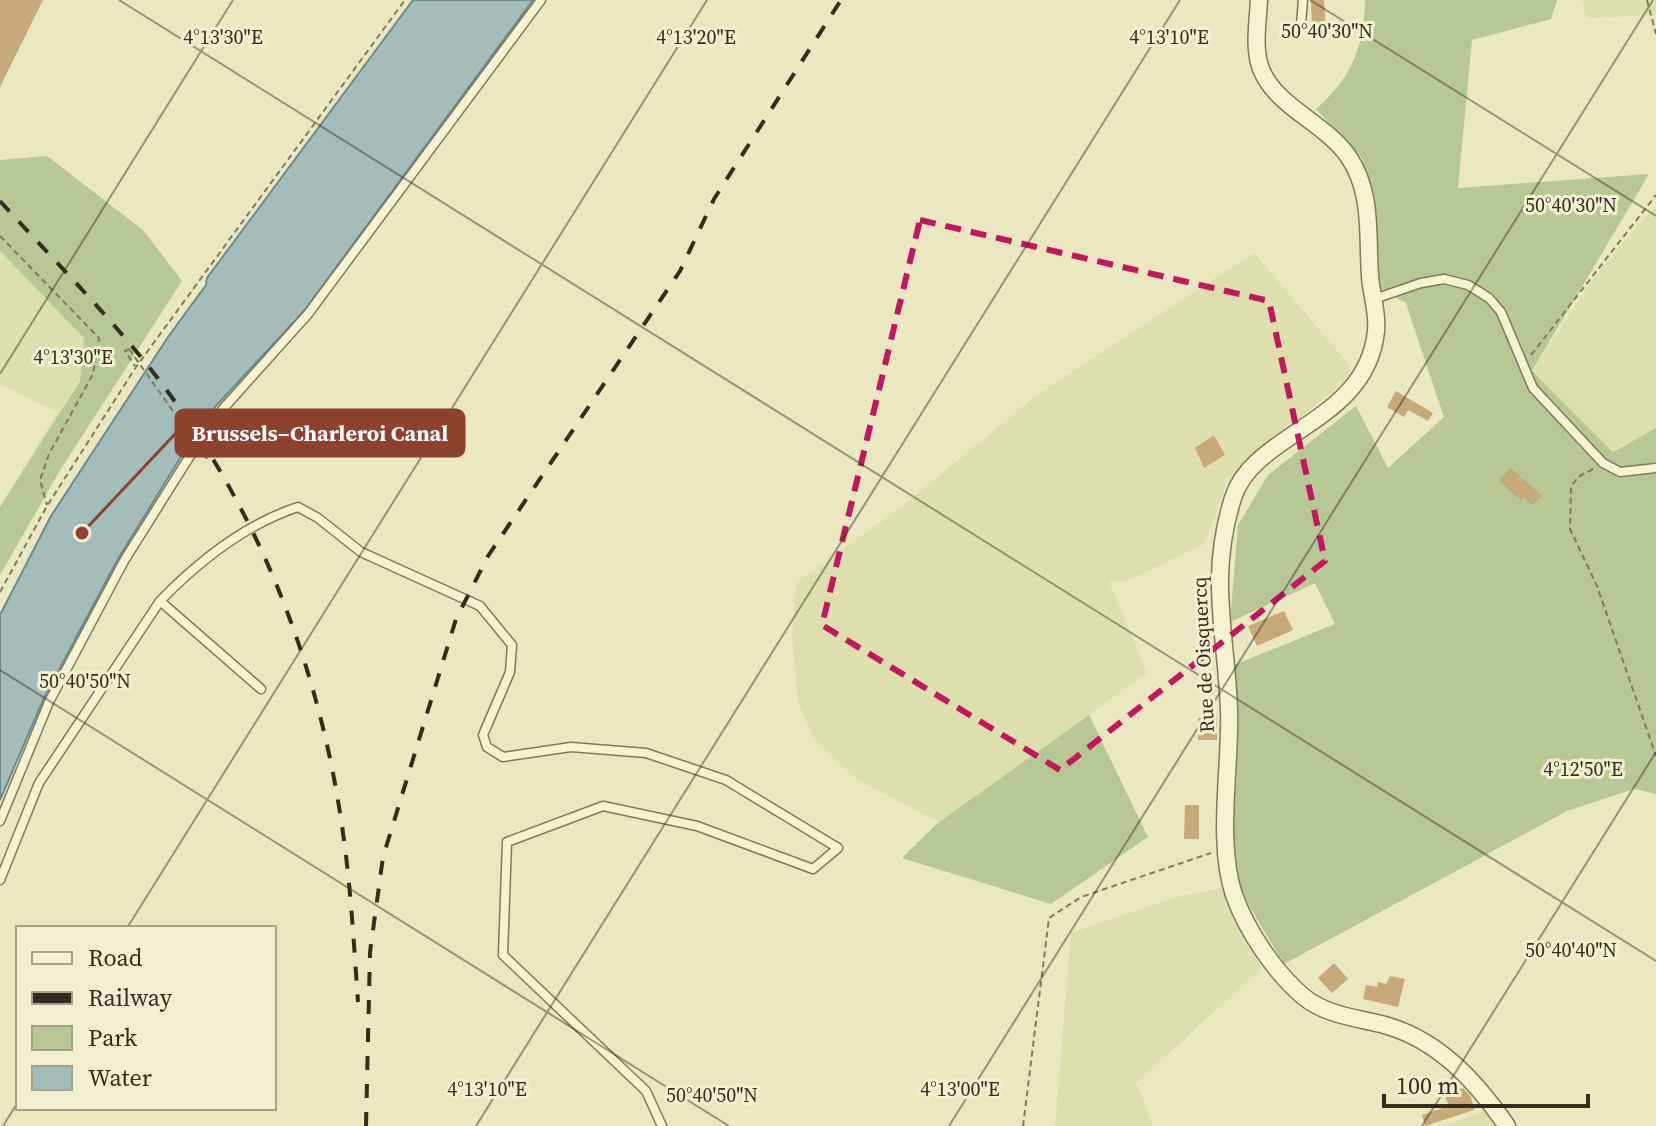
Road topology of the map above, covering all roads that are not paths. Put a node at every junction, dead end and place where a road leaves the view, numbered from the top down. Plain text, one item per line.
1 (541, 0) edge
2 (1259, 0) edge
3 (1303, 0) edge
4 (1301, 24) dead end
5 (1374, 299) junction
6 (1656, 468) edge
7 (160, 601) junction
8 (261, 689) dead end
9 (0, 821) edge
10 (0, 880) edge
11 (662, 1126) edge
12 (1507, 1126) edge

1 - 9 lane
2 - 5 street, Rue de Oisquercq
3 - 4 lane
5 - 6 lane
5 - 12 street, Rue de Oisquercq
7 - 8 lane
7 - 10 lane
7 - 11 lane

